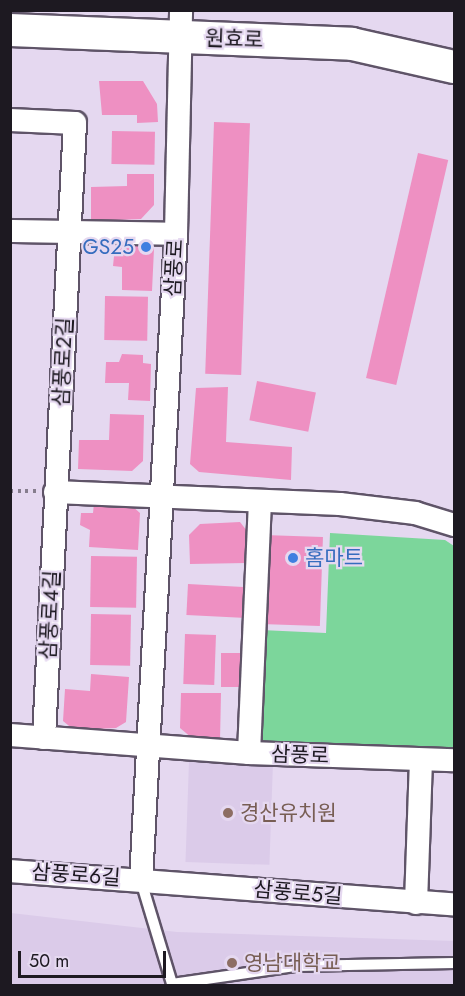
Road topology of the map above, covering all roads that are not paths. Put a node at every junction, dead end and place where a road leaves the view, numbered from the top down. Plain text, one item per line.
1 (181, 24) edge
2 (10, 30) edge
3 (454, 67) edge
4 (10, 120) edge
5 (10, 231) edge
6 (70, 232) junction
7 (176, 234) junction
8 (56, 492) junction
9 (162, 499) junction
10 (260, 503) junction
11 (454, 525) edge
12 (10, 735) edge
13 (44, 738) junction
14 (146, 745) junction
15 (249, 753) junction
16 (421, 760) junction
17 (454, 760) edge
18 (10, 871) edge
19 (141, 880) junction
20 (416, 903) junction
21 (454, 904) edge
22 (454, 963) edge
23 (169, 985) edge

1 - 2 main road, 원효로
1 - 3 main road, 원효로
1 - 7 street, 삼풍로
4 - 6 street, 삼풍로2길
5 - 6 street
6 - 7 street
6 - 8 street, 삼풍로2길
7 - 9 street, 삼풍로
8 - 9 street
8 - 13 street, 삼풍로4길
9 - 10 street
9 - 14 street, 삼풍로
10 - 11 street
10 - 15 street
12 - 13 street
13 - 14 street
14 - 15 street, 삼풍로
14 - 19 street, 삼풍로
15 - 16 street, 삼풍로
16 - 17 street, 삼풍로
16 - 20 street
18 - 19 street, 삼풍로6길
19 - 20 street, 삼풍로5길
19 - 23 lane
20 - 21 street, 삼풍로5길
22 - 23 lane

